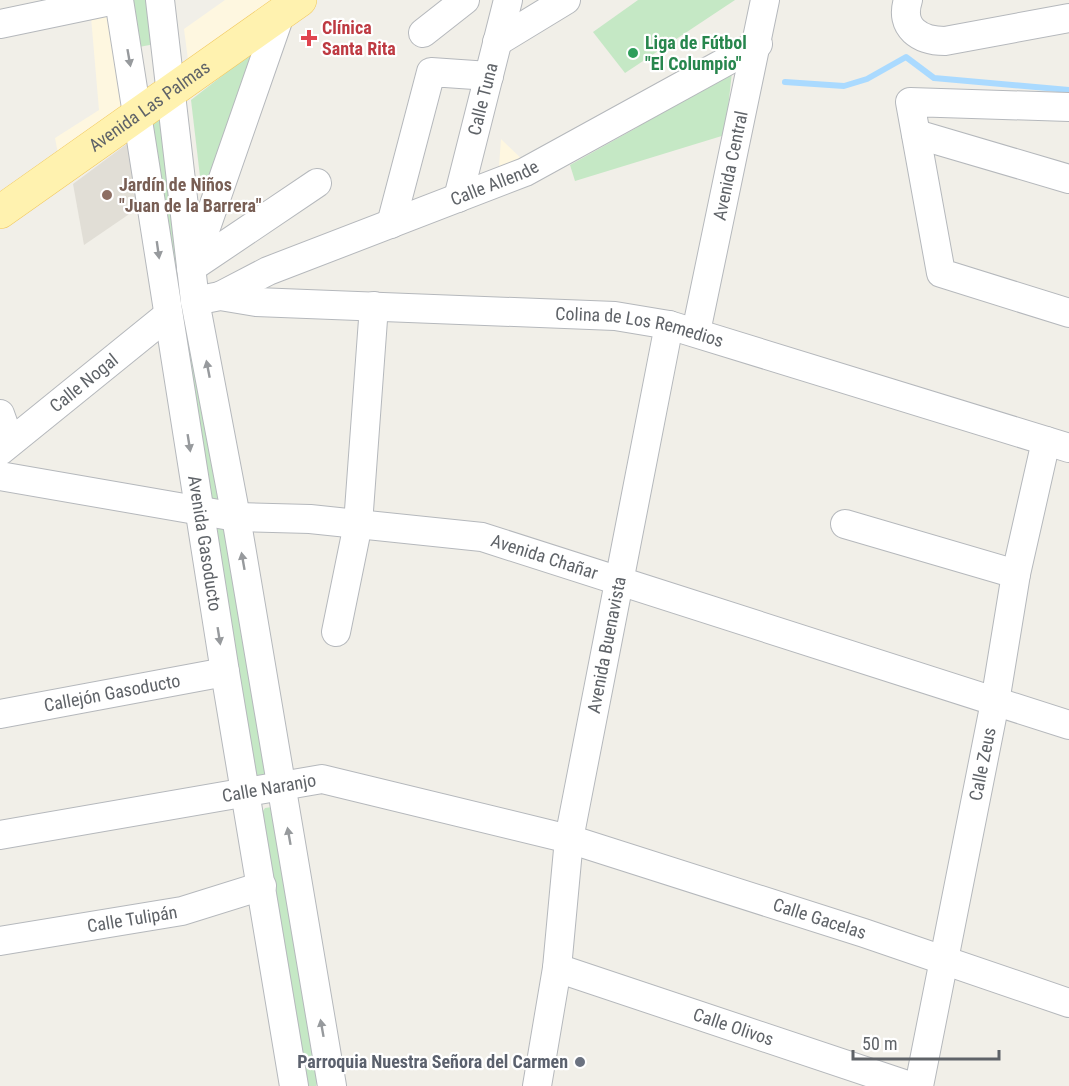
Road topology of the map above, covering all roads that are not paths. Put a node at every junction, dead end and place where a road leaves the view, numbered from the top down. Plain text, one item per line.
1 (117, 0) edge
2 (160, 0) edge
3 (465, 0) edge
4 (508, 0) edge
5 (566, 0) edge
6 (765, 0) edge
7 (908, 0) edge
8 (290, 7) edge
9 (3, 16) edge
10 (1069, 18) edge
11 (423, 33) dead end
12 (497, 42) junction
13 (758, 44) junction
14 (489, 76) junction
15 (172, 90) junction
16 (1069, 107) edge
17 (138, 114) junction
18 (916, 134) junction
19 (1069, 179) edge
20 (317, 183) dead end
21 (458, 198) junction
22 (0, 212) edge
23 (391, 224) junction
24 (191, 268) junction
25 (208, 299) junction
26 (374, 306) junction
27 (1069, 313) edge
28 (168, 315) junction
29 (669, 325) junction
30 (696, 332) junction
31 (0, 414) edge
32 (1058, 444) edge
33 (5, 447) edge
34 (0, 476) edge
35 (200, 512) junction
36 (236, 517) junction
37 (358, 524) junction
38 (845, 524) dead end
39 (1016, 574) junction
40 (620, 582) junction
41 (336, 632) dead end
42 (225, 672) junction
43 (994, 702) junction
44 (0, 714) edge
45 (1069, 725) edge
46 (280, 784) junction
47 (247, 792) junction
48 (0, 835) edge
49 (569, 839) junction
50 (262, 886) junction
51 (0, 941) edge
52 (943, 961) junction
53 (557, 968) junction
54 (1069, 1003) edge
55 (294, 1086) edge
56 (332, 1086) edge
57 (537, 1086) edge
58 (910, 1086) edge
59 (919, 1086) edge

1 - 9 street
1 -> 17 street, Avenida Gasoducto
2 - 15 street, Avenida Gasoducto
3 - 11 street
4 - 12 street, Calle Tuna
5 - 12 street
6 - 13 street, Avenida Central
7 - 10 street
8 - 15 main road, Avenida Las Palmas
8 - 24 street
12 - 14 street, Calle Tuna
13 - 21 street, Calle Allende
13 - 30 street, Avenida Central
14 - 21 street, Calle Tuna
14 - 23 street
15 - 17 main road, Avenida Las Palmas
15 - 24 street, Avenida Gasoducto
16 - 18 street
17 - 22 main road, Avenida Las Palmas
17 -> 28 street, Avenida Gasoducto
18 - 19 street
18 - 27 street
20 - 24 street
21 - 23 street, Calle Allende
23 - 25 street, Calle Allende
24 - 25 street, Avenida Gasoducto
25 - 26 street, Colina de Los Remedios
36 -> 25 street, Avenida Gasoducto
26 - 29 street, Colina de Los Remedios
26 - 37 street
28 - 33 street, Calle Nogal
28 -> 35 street, Avenida Gasoducto
29 - 30 street, Colina de Los Remedios
29 - 40 street, Avenida Buenavista
30 - 32 street, Colina de Los Remedios
31 - 33 street
32 - 39 street, Calle Zeus
34 - 35 street, Avenida Chañar
35 - 36 street, Avenida Chañar
35 -> 42 street, Avenida Gasoducto
36 - 37 street, Avenida Chañar
46 -> 36 street, Avenida Gasoducto
37 - 40 street, Avenida Chañar
37 - 41 street
38 - 39 street
39 - 43 street, Calle Zeus
40 - 43 street, Avenida Chañar
40 - 49 street, Avenida Buenavista
42 - 44 street, Callejón Gasoducto
42 - 47 street, Avenida Gasoducto
43 - 45 street, Avenida Chañar
43 - 52 street, Calle Zeus
46 - 47 street, Calle Naranjo
46 - 49 street, Calle Naranjo
56 -> 46 street, Avenida Gasoducto
47 - 48 street, Calle Naranjo
47 - 50 street, Avenida Gasoducto
49 - 52 street, Calle Gacelas
49 - 53 street, Avenida Buenavista
50 - 51 street, Calle Tulipán
50 - 55 street, Avenida Gasoducto
52 - 54 street, Calle Gacelas
52 - 59 street, Calle Zeus
53 - 57 street, Avenida Buenavista
53 - 58 street, Calle Olivos

